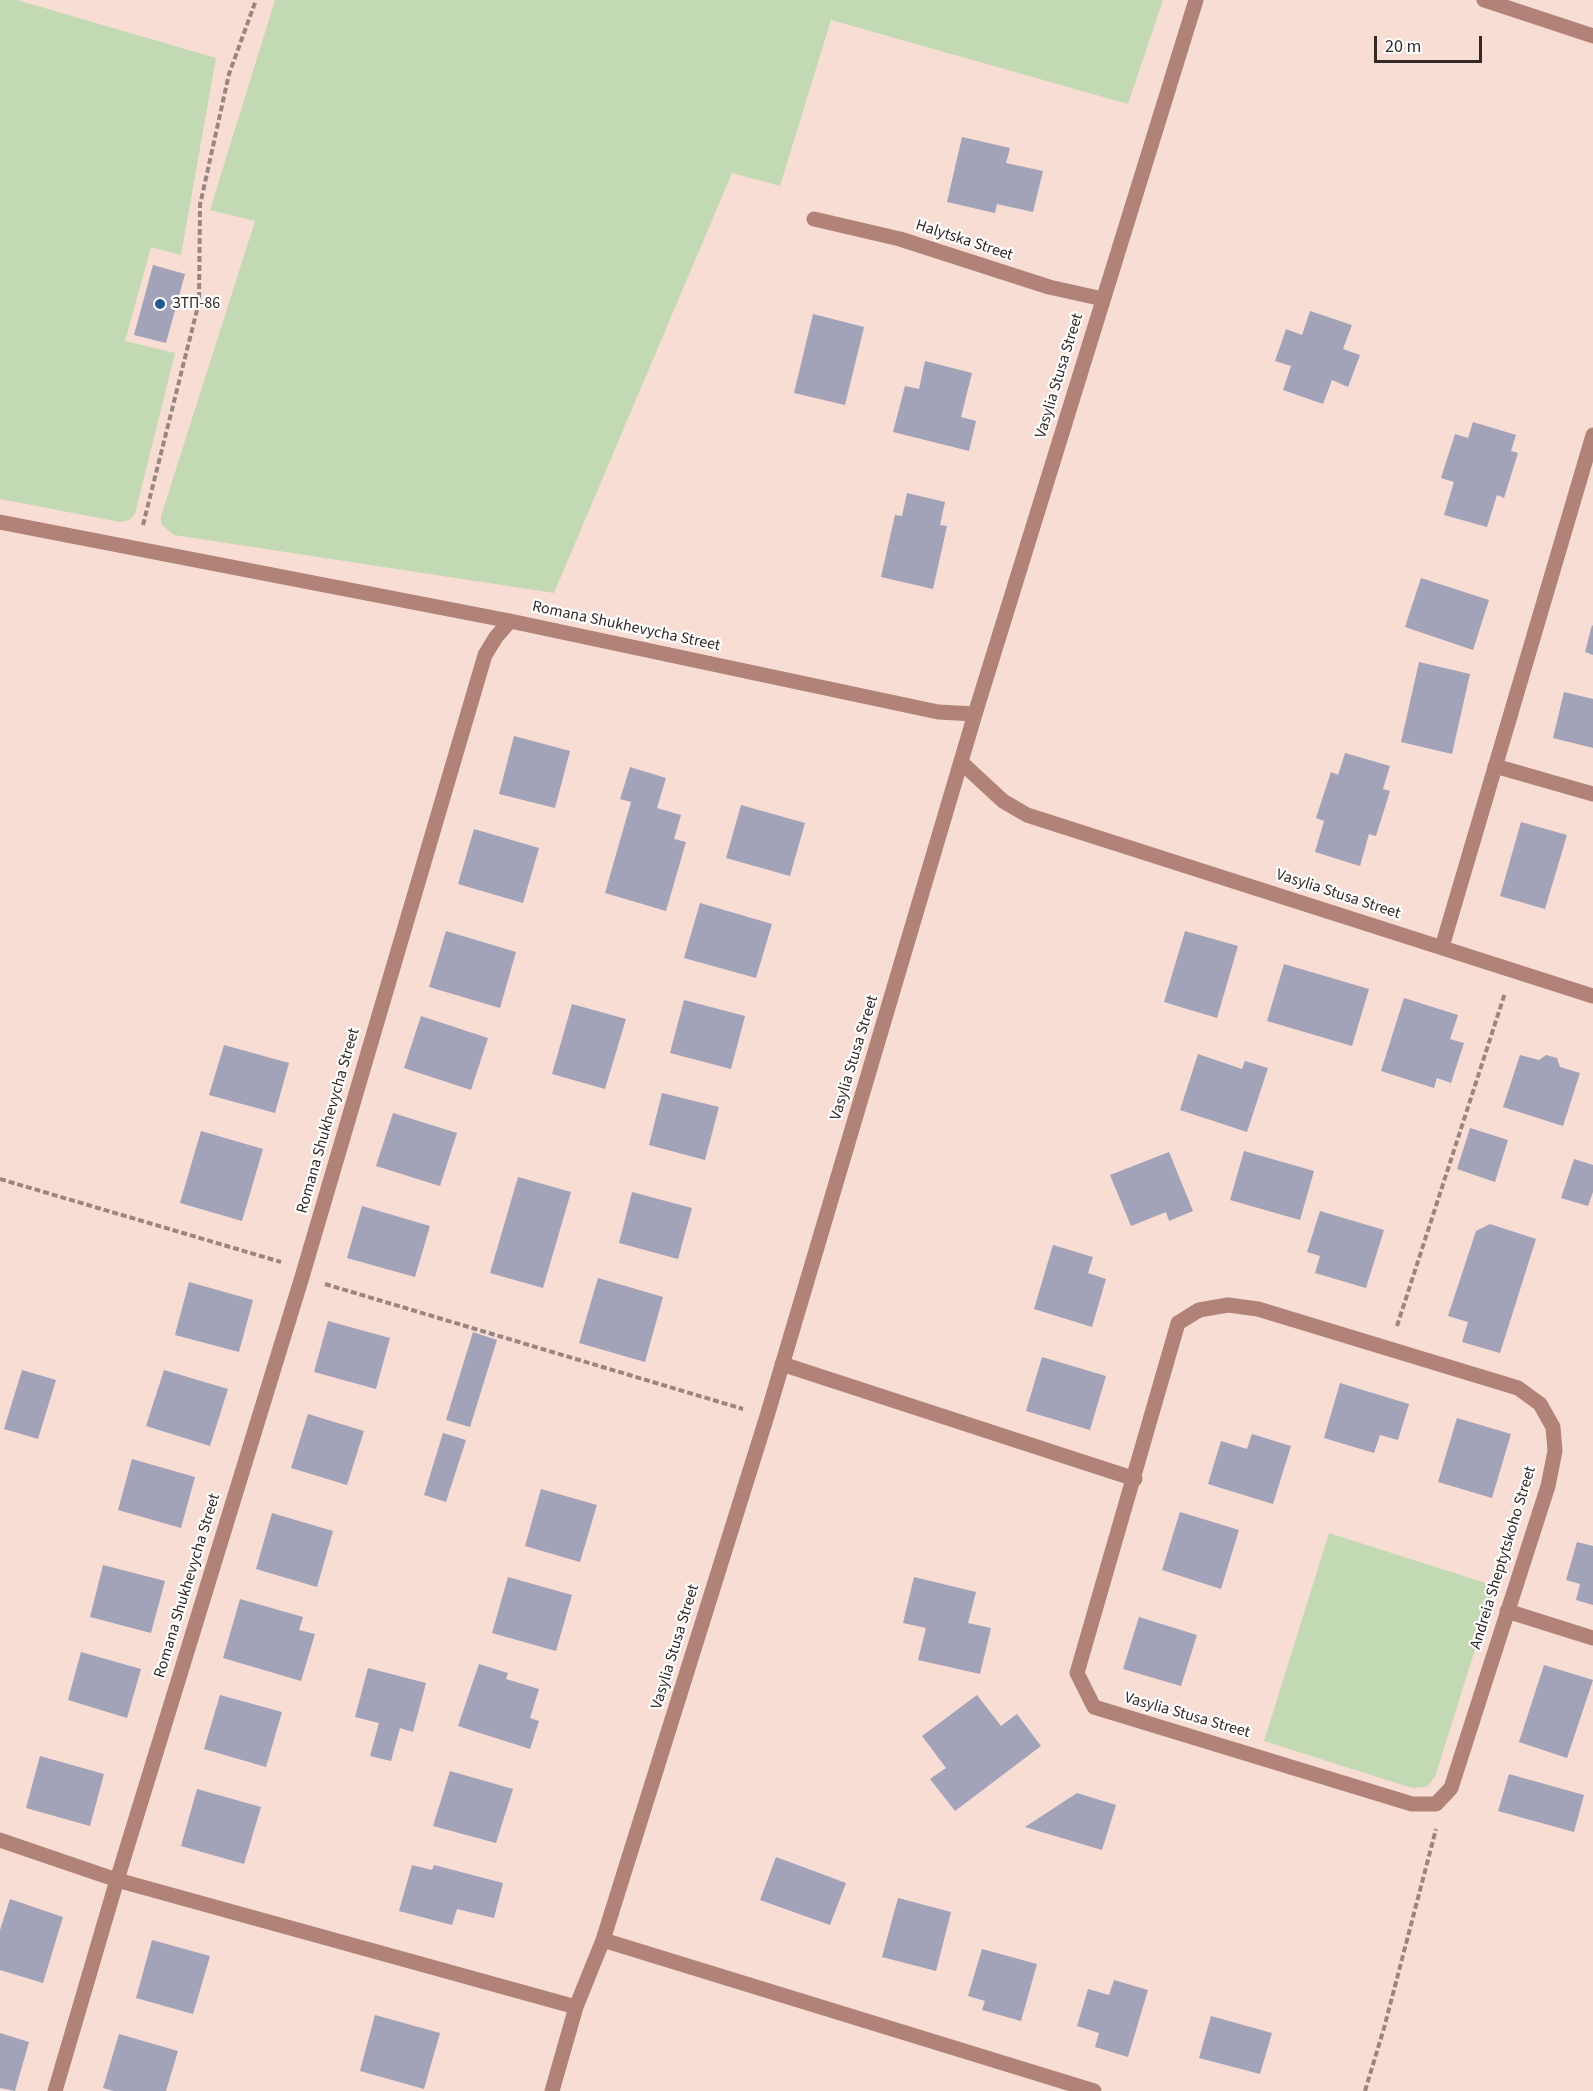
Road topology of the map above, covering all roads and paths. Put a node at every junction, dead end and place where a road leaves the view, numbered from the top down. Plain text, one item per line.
1 (256, 0) edge
2 (1196, 0) edge
3 (1484, 0) edge
4 (1593, 36) edge
5 (814, 219) dead end
6 (1103, 299) junction
7 (1593, 435) edge
8 (0, 522) edge
9 (137, 549) junction
10 (510, 621) junction
11 (975, 714) junction
12 (962, 763) junction
13 (1495, 766) junction
14 (1593, 794) edge
15 (1442, 947) junction
16 (1512, 970) junction
17 (1593, 996) edge
18 (0, 1179) edge
19 (303, 1273) junction
20 (1390, 1350) junction
21 (782, 1364) junction
22 (767, 1416) junction
23 (1135, 1479) junction
24 (1507, 1611) junction
25 (1593, 1638) edge
26 (1436, 1804) junction
27 (0, 1840) edge
28 (117, 1880) junction
29 (603, 1940) junction
30 (576, 2007) junction
31 (55, 2091) edge
32 (552, 2091) edge
33 (1094, 2091) edge
34 (1365, 2091) edge

1 - 9 path
2 - 6 street, Vasylia Stusa Street
3 - 4 street
5 - 6 street, Halytska Street
6 - 11 street, Vasylia Stusa Street
7 - 13 street
8 - 9 street
9 - 10 street
10 - 11 street, Romana Shukhevycha Street
10 - 19 street, Romana Shukhevycha Street
11 - 12 street, Vasylia Stusa Street
12 - 15 street, Vasylia Stusa Street
12 - 21 street, Vasylia Stusa Street
13 - 14 street
13 - 15 street
15 - 16 street, Vasylia Stusa Street
16 - 17 street
16 - 20 path
18 - 19 path
19 - 22 path
19 - 28 street, Romana Shukhevycha Street
20 - 23 street, Vasylia Stusa Street
20 - 24 street, Andreia Sheptytskoho Street
21 - 22 street, Vasylia Stusa Street
21 - 23 street
22 - 29 street, Vasylia Stusa Street
23 - 26 street, Vasylia Stusa Street
24 - 25 street
24 - 26 street, Andreia Sheptytskoho Street
26 - 34 path
27 - 28 street
28 - 30 street
28 - 31 street, Romana Shukhevycha Street
29 - 30 street, Vasylia Stusa Street
29 - 33 street
30 - 32 street, Vasylia Stusa Street

